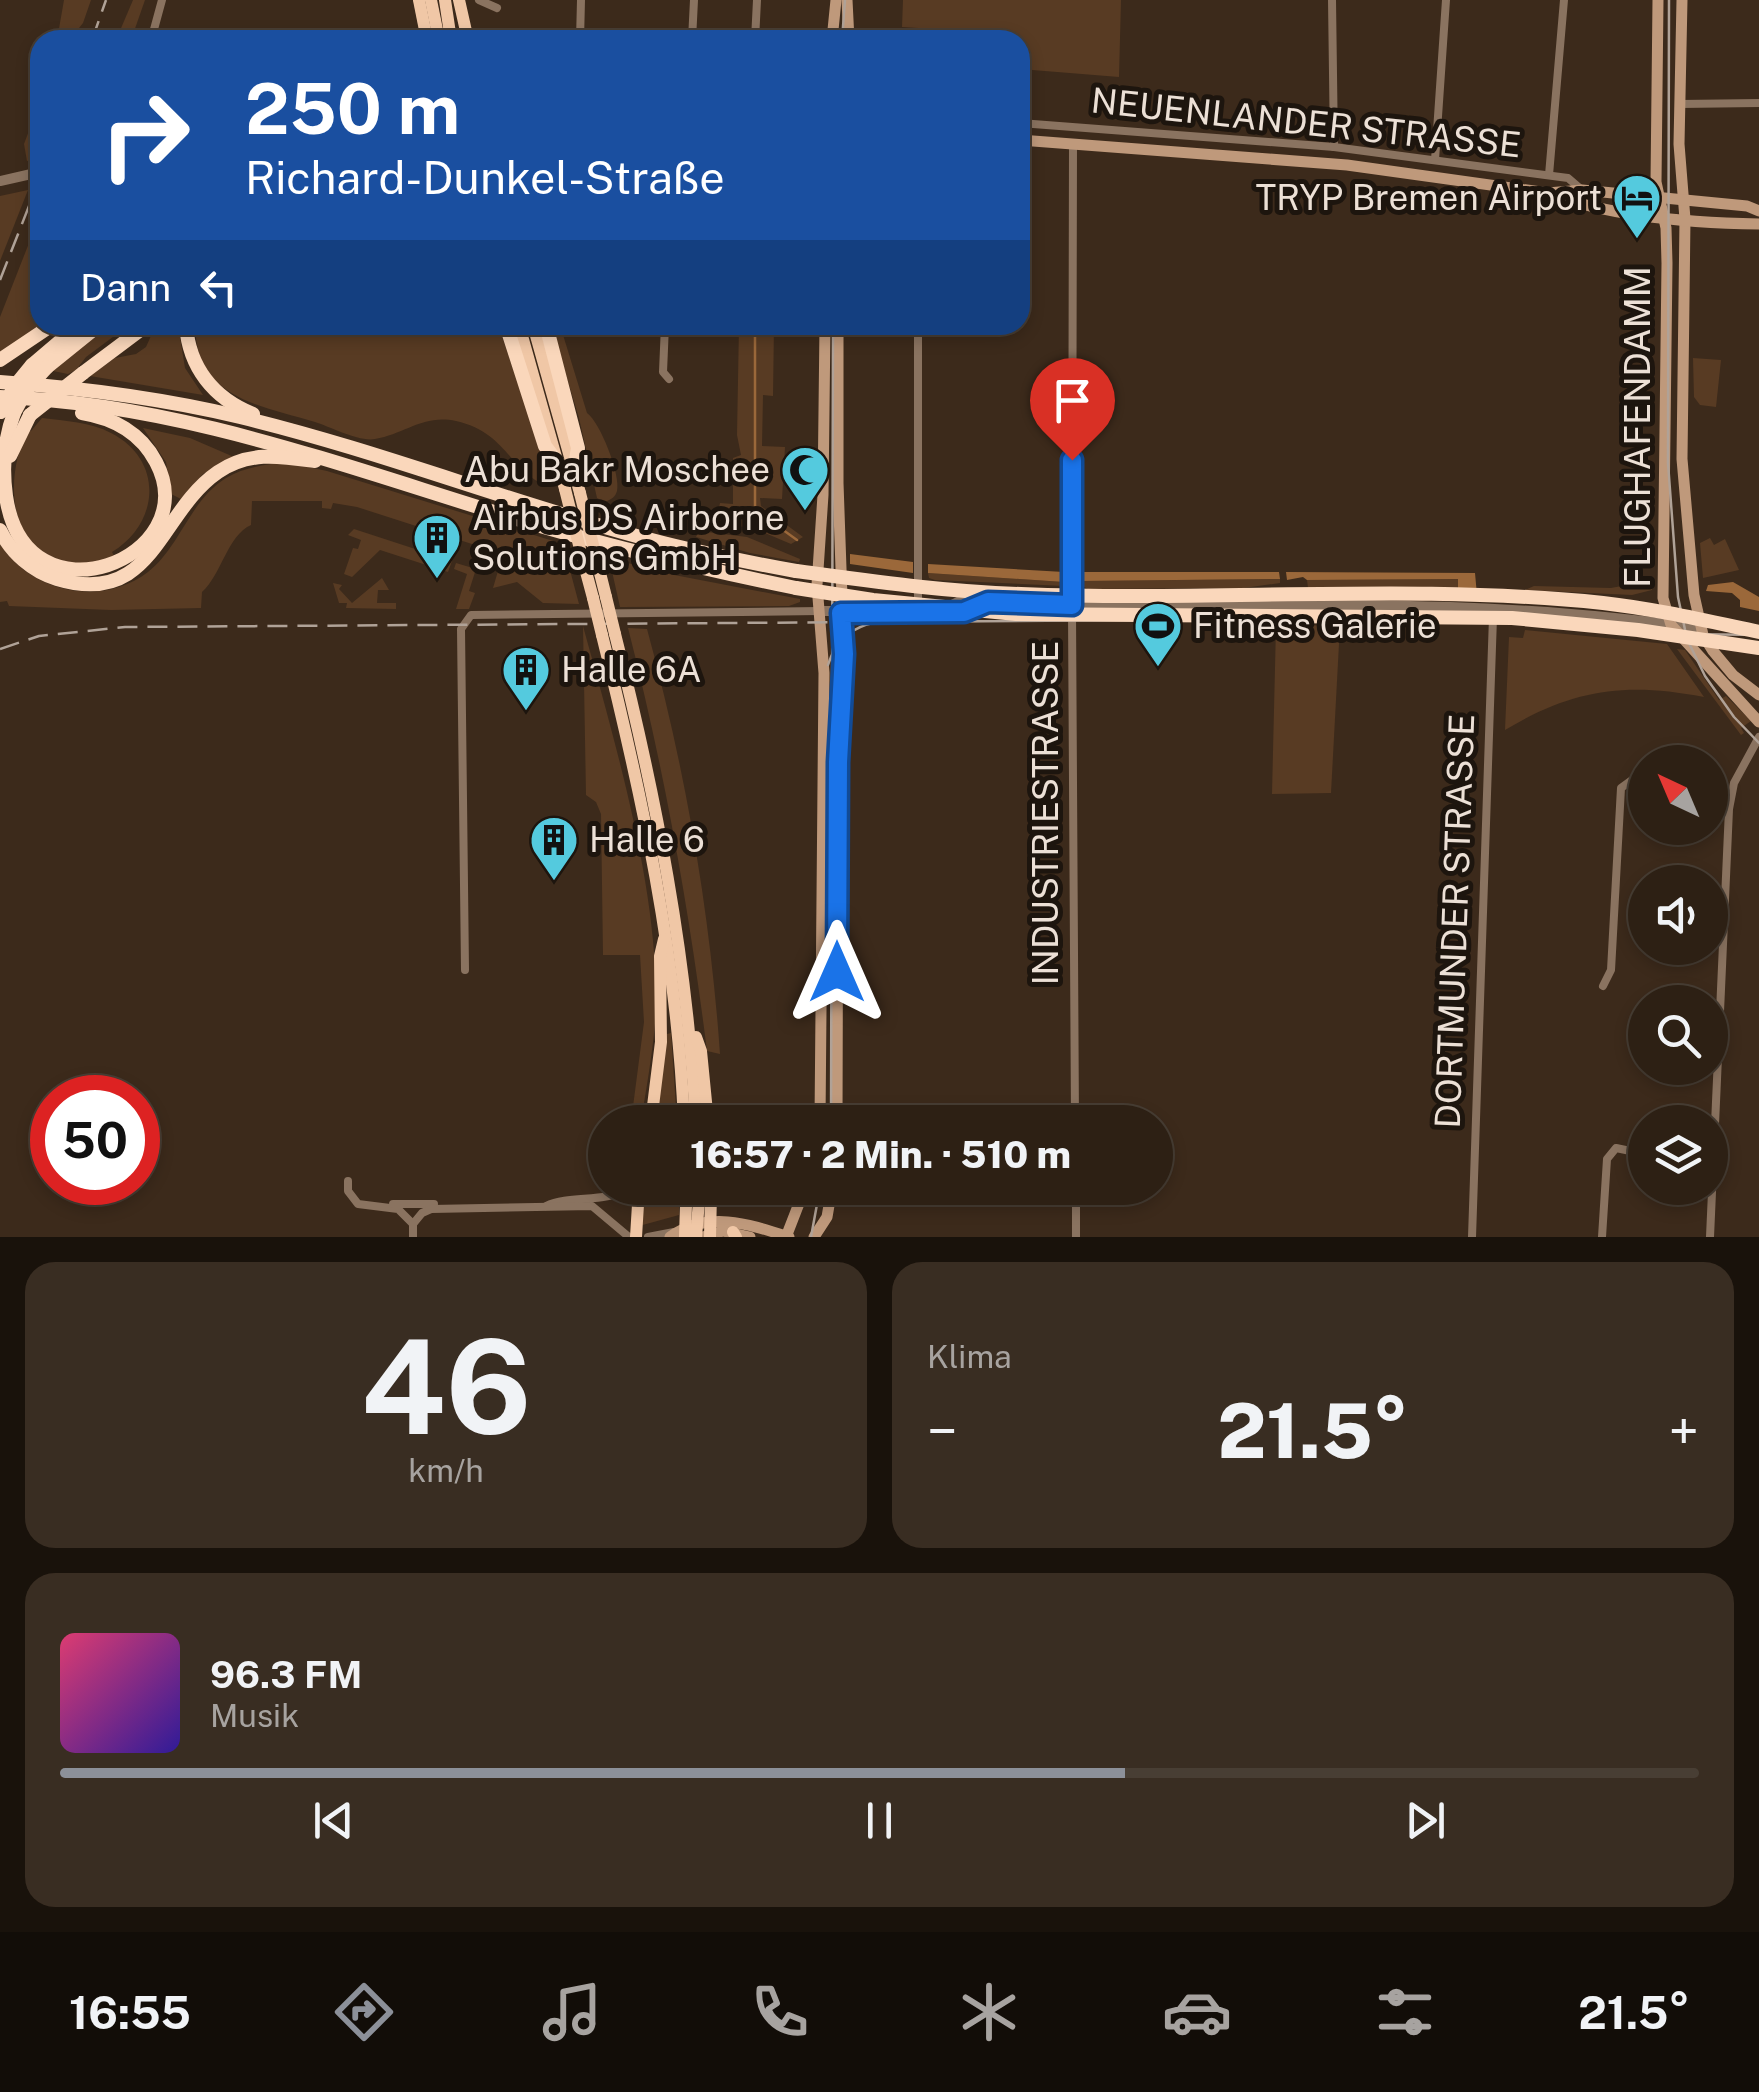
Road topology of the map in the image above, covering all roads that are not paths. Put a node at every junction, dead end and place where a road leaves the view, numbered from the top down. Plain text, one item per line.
1 (162, 0) edge
2 (419, 0) edge
3 (431, 0) edge
4 (444, 0) edge
5 (459, 0) edge
6 (479, 0) edge
7 (581, 0) edge
8 (694, 0) edge
9 (757, 0) edge
10 (836, 0) edge
11 (848, 0) edge
12 (1332, 0) edge
13 (1446, 0) edge
14 (1564, 0) edge
15 (1658, 0) edge
16 (1682, 0) edge
17 (497, 8) dead end
18 (156, 30) edge
19 (425, 30) edge
20 (437, 30) edge
21 (450, 30) edge
22 (466, 30) edge
23 (580, 30) edge
24 (692, 30) edge
25 (756, 30) edge
26 (833, 30) edge
27 (849, 30) edge
28 (1759, 103) edge
29 (1680, 104) junction
30 (1030, 124) edge
31 (1030, 141) edge
32 (1073, 144) junction
33 (1334, 147) junction
34 (1435, 160) junction
35 (30, 174) edge
36 (1549, 175) junction
37 (0, 181) edge
38 (1582, 190) junction
39 (1548, 192) junction
40 (1660, 199) junction
41 (1682, 199) junction
42 (1759, 211) edge
43 (1664, 216) junction
44 (1685, 219) junction
45 (1759, 224) edge
46 (37, 335) edge
47 (69, 335) edge
48 (84, 335) edge
49 (133, 335) edge
50 (186, 335) edge
51 (509, 335) edge
52 (521, 335) edge
53 (535, 335) edge
54 (549, 335) edge
55 (665, 335) edge
56 (825, 335) edge
57 (838, 335) edge
58 (918, 335) edge
59 (0, 360) edge
60 (39, 366) junction
61 (670, 379) dead end
62 (0, 382) edge
63 (0, 397) edge
64 (36, 398) junction
65 (11, 414) edge
66 (307, 434) junction
67 (558, 464) junction
68 (356, 466) junction
69 (574, 471) junction
70 (0, 530) edge
71 (599, 598) junction
72 (1072, 605) junction
73 (1494, 607) junction
74 (820, 612) junction
75 (917, 612) junction
76 (841, 613) junction
77 (1671, 625) junction
78 (1701, 630) junction
79 (1759, 632) edge
80 (608, 635) junction
81 (1759, 648) edge
82 (1759, 695) edge
83 (1759, 722) edge
84 (1759, 737) edge
85 (1628, 783) edge
86 (1730, 794) joint
87 (666, 932) junction
88 (466, 970) dead end
89 (1603, 986) dead end
90 (690, 1021) junction
91 (654, 1105) edge
92 (683, 1105) edge
93 (695, 1105) edge
94 (706, 1105) edge
95 (820, 1105) edge
96 (837, 1105) edge
97 (1075, 1105) edge
98 (1715, 1105) edge
99 (1628, 1150) edge
100 (348, 1181) dead end
101 (588, 1197) edge
102 (637, 1205) edge
103 (695, 1205) edge
104 (701, 1205) edge
105 (799, 1205) edge
106 (829, 1205) edge
107 (1076, 1205) edge
108 (1711, 1205) edge
109 (380, 1206) junction
110 (458, 1206) junction
111 (546, 1206) junction
112 (413, 1224) junction
113 (678, 1235) edge
114 (735, 1235) edge
115 (413, 1237) edge
116 (632, 1237) edge
117 (648, 1237) edge
118 (703, 1237) edge
119 (750, 1237) edge
120 (787, 1237) edge
121 (814, 1237) edge
122 (1076, 1237) edge
123 (1472, 1237) edge
124 (1602, 1237) edge
125 (1710, 1237) edge

1 - 18 street
2 - 19 highway
3 - 20 highway
4 - 21 highway
5 - 22 highway
6 - 17 street
7 - 23 street
8 - 24 street
9 - 25 street
10 - 26 main road
11 - 27 main road
12 - 33 street
13 - 34 street
14 - 36 street
15 - 40 main road, FLUGHAFENDAMM
16 - 29 main road, FLUGHAFENDAMM
28 - 29 street
29 - 41 main road, FLUGHAFENDAMM
30 - 33 street, NEUENLANDER STRASSE
31 - 32 main road, NEUENLANDER STRASSE
32 - 39 main road, NEUENLANDER STRASSE
32 - 72 street, INDUSTRIESTRASSE
33 - 34 street, NEUENLANDER STRASSE
34 - 36 street, NEUENLANDER STRASSE
35 - 37 street
36 - 38 street, NEUENLANDER STRASSE
38 - 39 main road, NEUENLANDER STRASSE
38 - 40 main road, NEUENLANDER STRASSE
39 - 43 main road, NEUENLANDER STRASSE
40 - 41 main road, NEUENLANDER STRASSE
40 - 43 main road, FLUGHAFENDAMM
41 - 42 main road, NEUENLANDER STRASSE
41 - 44 main road, FLUGHAFENDAMM
43 - 44 main road, NEUENLANDER STRASSE
43 - 77 main road, FLUGHAFENDAMM
44 - 45 main road, NEUENLANDER STRASSE
44 - 78 main road, FLUGHAFENDAMM
46 - 59 highway
47 - 60 highway
48 - 60 highway
49 - 65 highway, bridge
50 - 66 highway
51 - 67 highway
52 - 67 highway
53 - 69 highway
54 - 69 highway
55 - 61 street
56 - 74 main road
57 - 76 main road
58 - 75 street
60 - 65 highway, bridge
62 - 66 highway
63 - 64 highway
64 - 65 highway
64 - 68 highway
66 - 79 highway, bridge
67 - 71 highway, bridge
68 - 70 highway
68 - 81 highway, bridge
69 - 71 highway, bridge
71 - 80 highway, bridge
72 - 73 street
72 - 75 street
72 - 97 street, INDUSTRIESTRASSE
73 - 77 street
73 - 123 street, DORTMUNDER STRASSE
74 - 76 street
74 - 88 street
74 - 95 main road
75 - 76 street
76 - 96 main road
77 - 78 street
77 - 83 main road, FLUGHAFENDAMM
78 - 82 main road, FLUGHAFENDAMM
80 - 87 highway
80 - 90 highway
84 - 86 street
85 - 89 street
86 - 98 street
87 - 91 highway
87 - 92 highway
90 - 93 highway
90 - 94 highway
99 - 124 street
100 - 109 street
101 - 111 street
102 - 116 highway
103 - 113 highway, bridge
104 - 118 highway, bridge
105 - 120 main road
106 - 121 main road
107 - 122 street
108 - 125 street
109 - 110 street
109 - 112 street
110 - 111 street
110 - 112 street
111 - 116 street
112 - 115 street
113 - 117 street
113 - 120 main road
114 - 118 main road
114 - 119 main road

